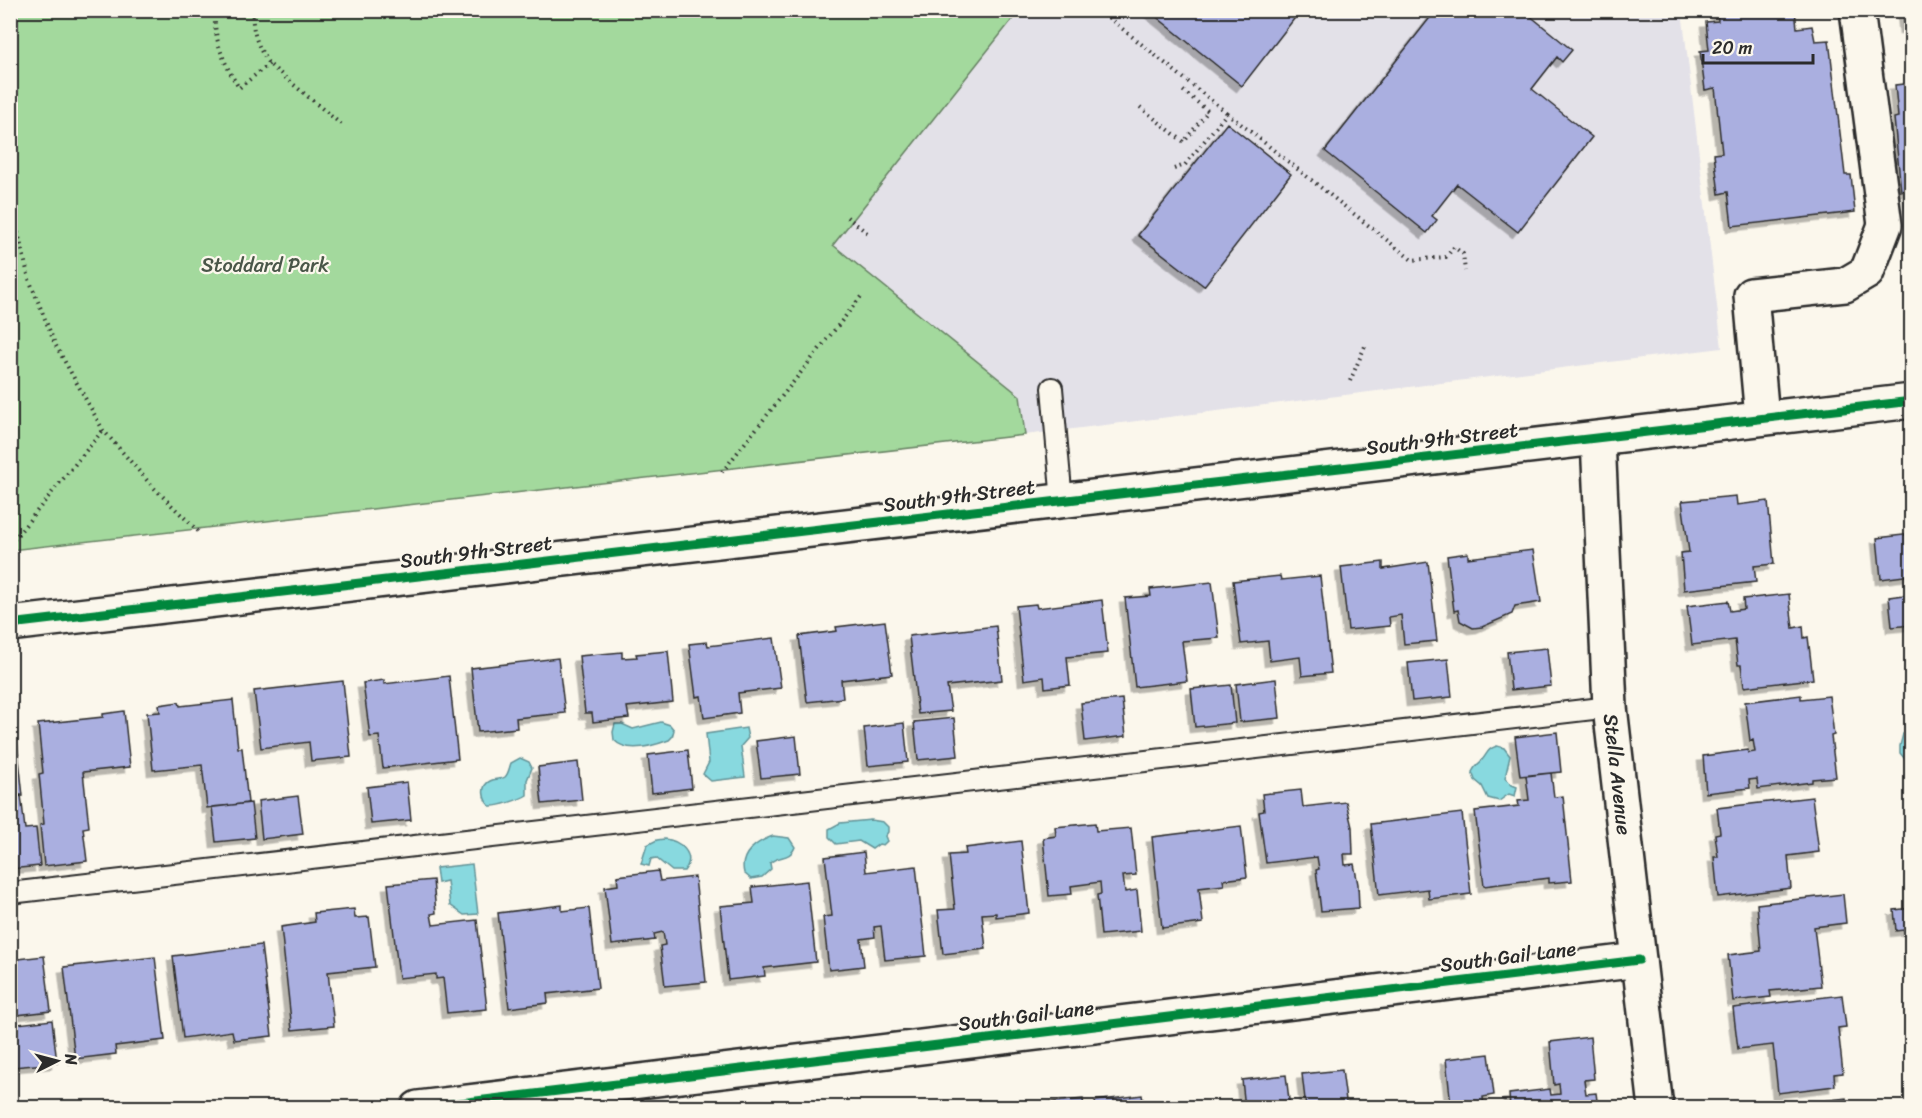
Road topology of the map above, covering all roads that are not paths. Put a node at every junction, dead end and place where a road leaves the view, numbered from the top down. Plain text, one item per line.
1 (1857, 10) edge
2 (1052, 388) dead end
3 (1911, 401) edge
4 (1762, 418) junction
5 (1598, 439) junction
6 (1062, 502) junction
7 (10, 624) edge
8 (1610, 707) junction
9 (10, 892) edge
10 (1639, 960) junction
11 (418, 1107) edge
12 (1656, 1107) edge

1 - 4 street
2 - 6 lane
3 - 4 street, South 9th Street
4 - 5 street, South 9th Street
5 - 6 street, South 9th Street
5 - 8 street, Stella Avenue
6 - 7 street, South 9th Street
8 - 9 lane
8 - 10 street, Stella Avenue
10 - 11 street, South Gail Lane
10 - 12 street, Stella Avenue

